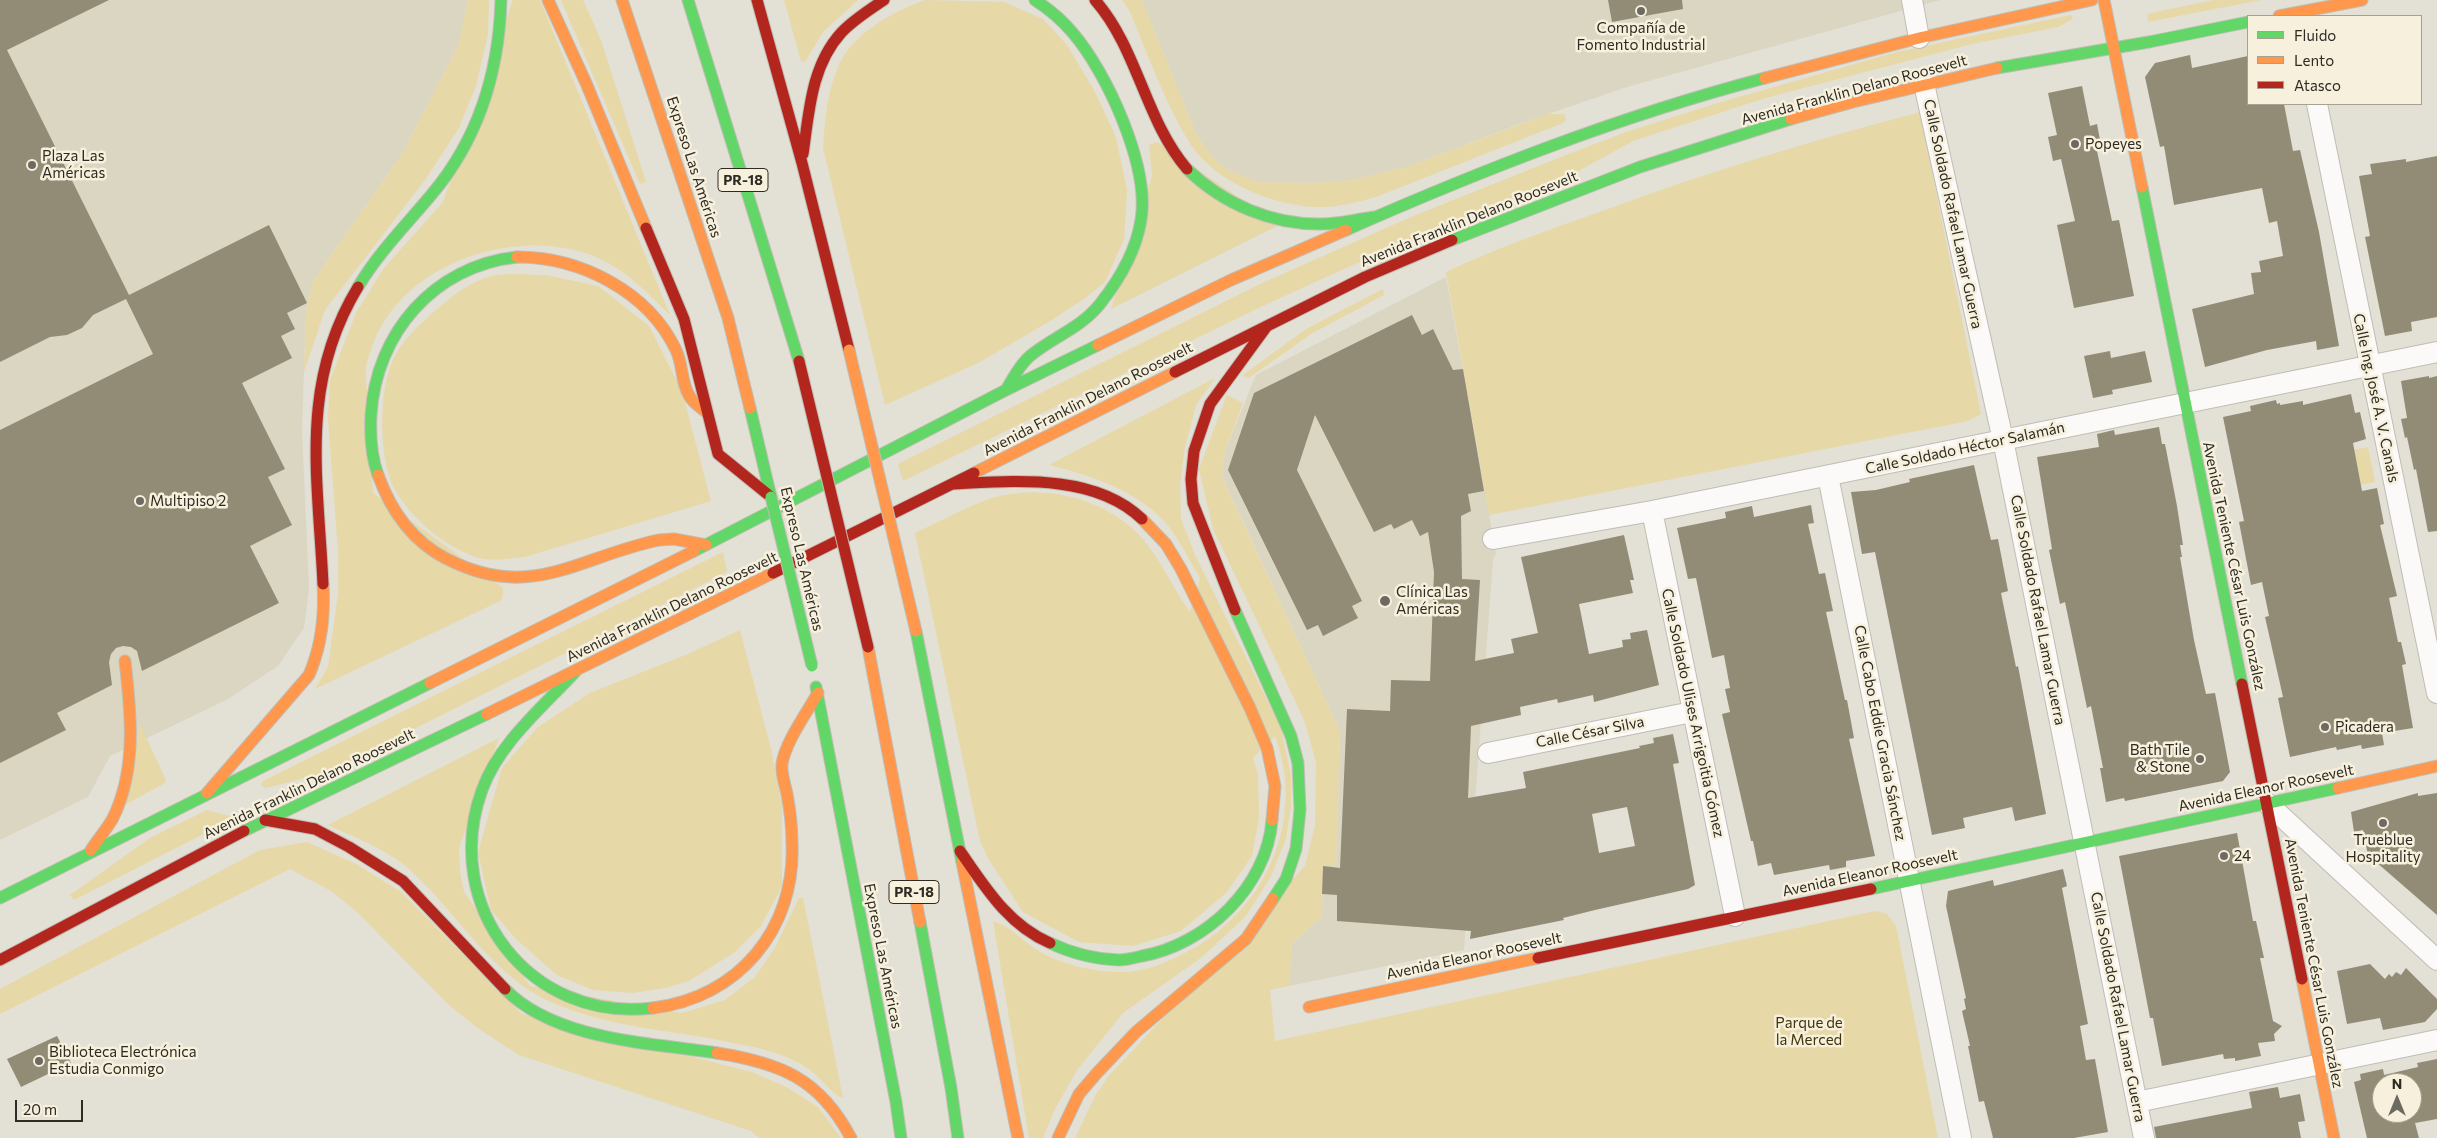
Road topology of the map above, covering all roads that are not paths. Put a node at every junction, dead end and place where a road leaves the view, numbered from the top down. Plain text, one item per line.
1 (501, 0) edge
2 (548, 0) edge
3 (622, 0) edge
4 (688, 0) edge
5 (757, 0) edge
6 (884, 0) edge
7 (1034, 0) edge
8 (1095, 0) edge
9 (1912, 0) edge
10 (2092, 0) edge
11 (2104, 0) edge
12 (2362, 0) edge
13 (2299, 14) edge
14 (2247, 22) edge
15 (1919, 38) junction
16 (2115, 48) junction
17 (1924, 84) junction
18 (2317, 105) edge
19 (802, 163) junction
20 (1375, 217) junction
21 (1267, 326) junction
22 (2437, 352) edge
23 (2369, 366) junction
24 (1006, 390) junction
25 (2186, 403) junction
26 (707, 414) junction
27 (2003, 440) junction
28 (1828, 476) junction
29 (953, 484) junction
30 (771, 497) junction
31 (1652, 511) junction
32 (1493, 539) dead end
33 (706, 545) junction
34 (125, 661) dead end
35 (575, 672) junction
36 (2437, 692) edge
37 (818, 693) junction
38 (1692, 712) junction
39 (1488, 753) dead end
40 (2437, 766) edge
41 (207, 792) junction
42 (2267, 803) junction
43 (265, 820) junction
44 (2085, 841) junction
45 (960, 851) junction
46 (88, 853) junction
47 (1910, 881) junction
48 (0, 898) edge
49 (1735, 916) junction
50 (0, 960) edge
51 (2437, 960) edge
52 (1309, 1007) dead end
53 (2437, 1040) edge
54 (2319, 1065) junction
55 (2137, 1102) junction
56 (851, 1138) edge
57 (901, 1138) edge
58 (958, 1138) edge
59 (1018, 1138) edge
60 (1058, 1138) edge
61 (1961, 1138) edge
62 (2144, 1138) edge
63 (2334, 1138) edge

1 - 41 main road
2 - 26 main road
3 - 30 main road, Expreso Las Américas
4 - 58 main road, PR-18, bridge
5 - 19 main road
6 - 19 main road
7 - 24 main road
8 - 20 main road
9 - 15 street
10 - 15 main road
11 - 16 main road, Avenida Teniente César Luis González
12 - 13 main road
14 - 16 main road, Avenida Franklin Delano Roosevelt
15 - 20 main road
16 - 17 main road, Avenida Franklin Delano Roosevelt
16 - 25 main road, Avenida Teniente César Luis González
17 - 21 main road, Avenida Franklin Delano Roosevelt
17 - 27 street, Calle Soldado Rafael Lamar Guerra
18 - 23 street, Calle Ing. José A. V. Canals
19 - 45 main road, bridge
20 - 24 main road
21 - 29 main road, Avenida Franklin Delano Roosevelt
21 - 60 main road
22 - 23 street, Calle Soldado Héctor Salamán
23 - 25 street, Calle Soldado Héctor Salamán
23 - 36 street, Calle Ing. José A. V. Canals
24 - 33 main road
25 - 27 street, Calle Soldado Héctor Salamán
25 - 42 main road, Avenida Teniente César Luis González
26 - 30 main road
26 - 33 main road
27 - 28 street, Calle Soldado Héctor Salamán
27 - 44 street, Calle Soldado Rafael Lamar Guerra
28 - 31 street, Calle Soldado Héctor Salamán
28 - 47 street, Calle Cabo Eddie Gracia Sánchez
29 - 35 main road, Avenida Franklin Delano Roosevelt
29 - 45 main road
30 - 37 main road, Expreso Las Américas, bridge
31 - 32 street, Calle Soldado Héctor Salamán
31 - 38 street, Calle Soldado Ulises Arrigoitia Gómez
33 - 41 main road
34 - 46 main road
35 - 37 main road
35 - 43 main road, Avenida Franklin Delano Roosevelt
37 - 57 main road, Expreso Las Américas
38 - 39 street, Calle César Silva
38 - 49 street, Calle Soldado Ulises Arrigoitia Gómez
40 - 42 main road, Avenida Eleanor Roosevelt
41 - 46 main road
42 - 44 main road, Avenida Eleanor Roosevelt
42 - 51 street
42 - 54 main road, Avenida Teniente César Luis González
43 - 50 main road, Avenida Franklin Delano Roosevelt
43 - 56 main road
44 - 47 main road, Avenida Eleanor Roosevelt
44 - 55 street, Calle Soldado Rafael Lamar Guerra
45 - 59 main road
46 - 48 main road
47 - 49 main road, Avenida Eleanor Roosevelt
47 - 61 street, Calle Cabo Eddie Gracia Sánchez
49 - 52 main road, Avenida Eleanor Roosevelt
53 - 54 street
54 - 55 street
54 - 63 main road, Avenida Teniente César Luis González
55 - 62 street, Calle Soldado Rafael Lamar Guerra

